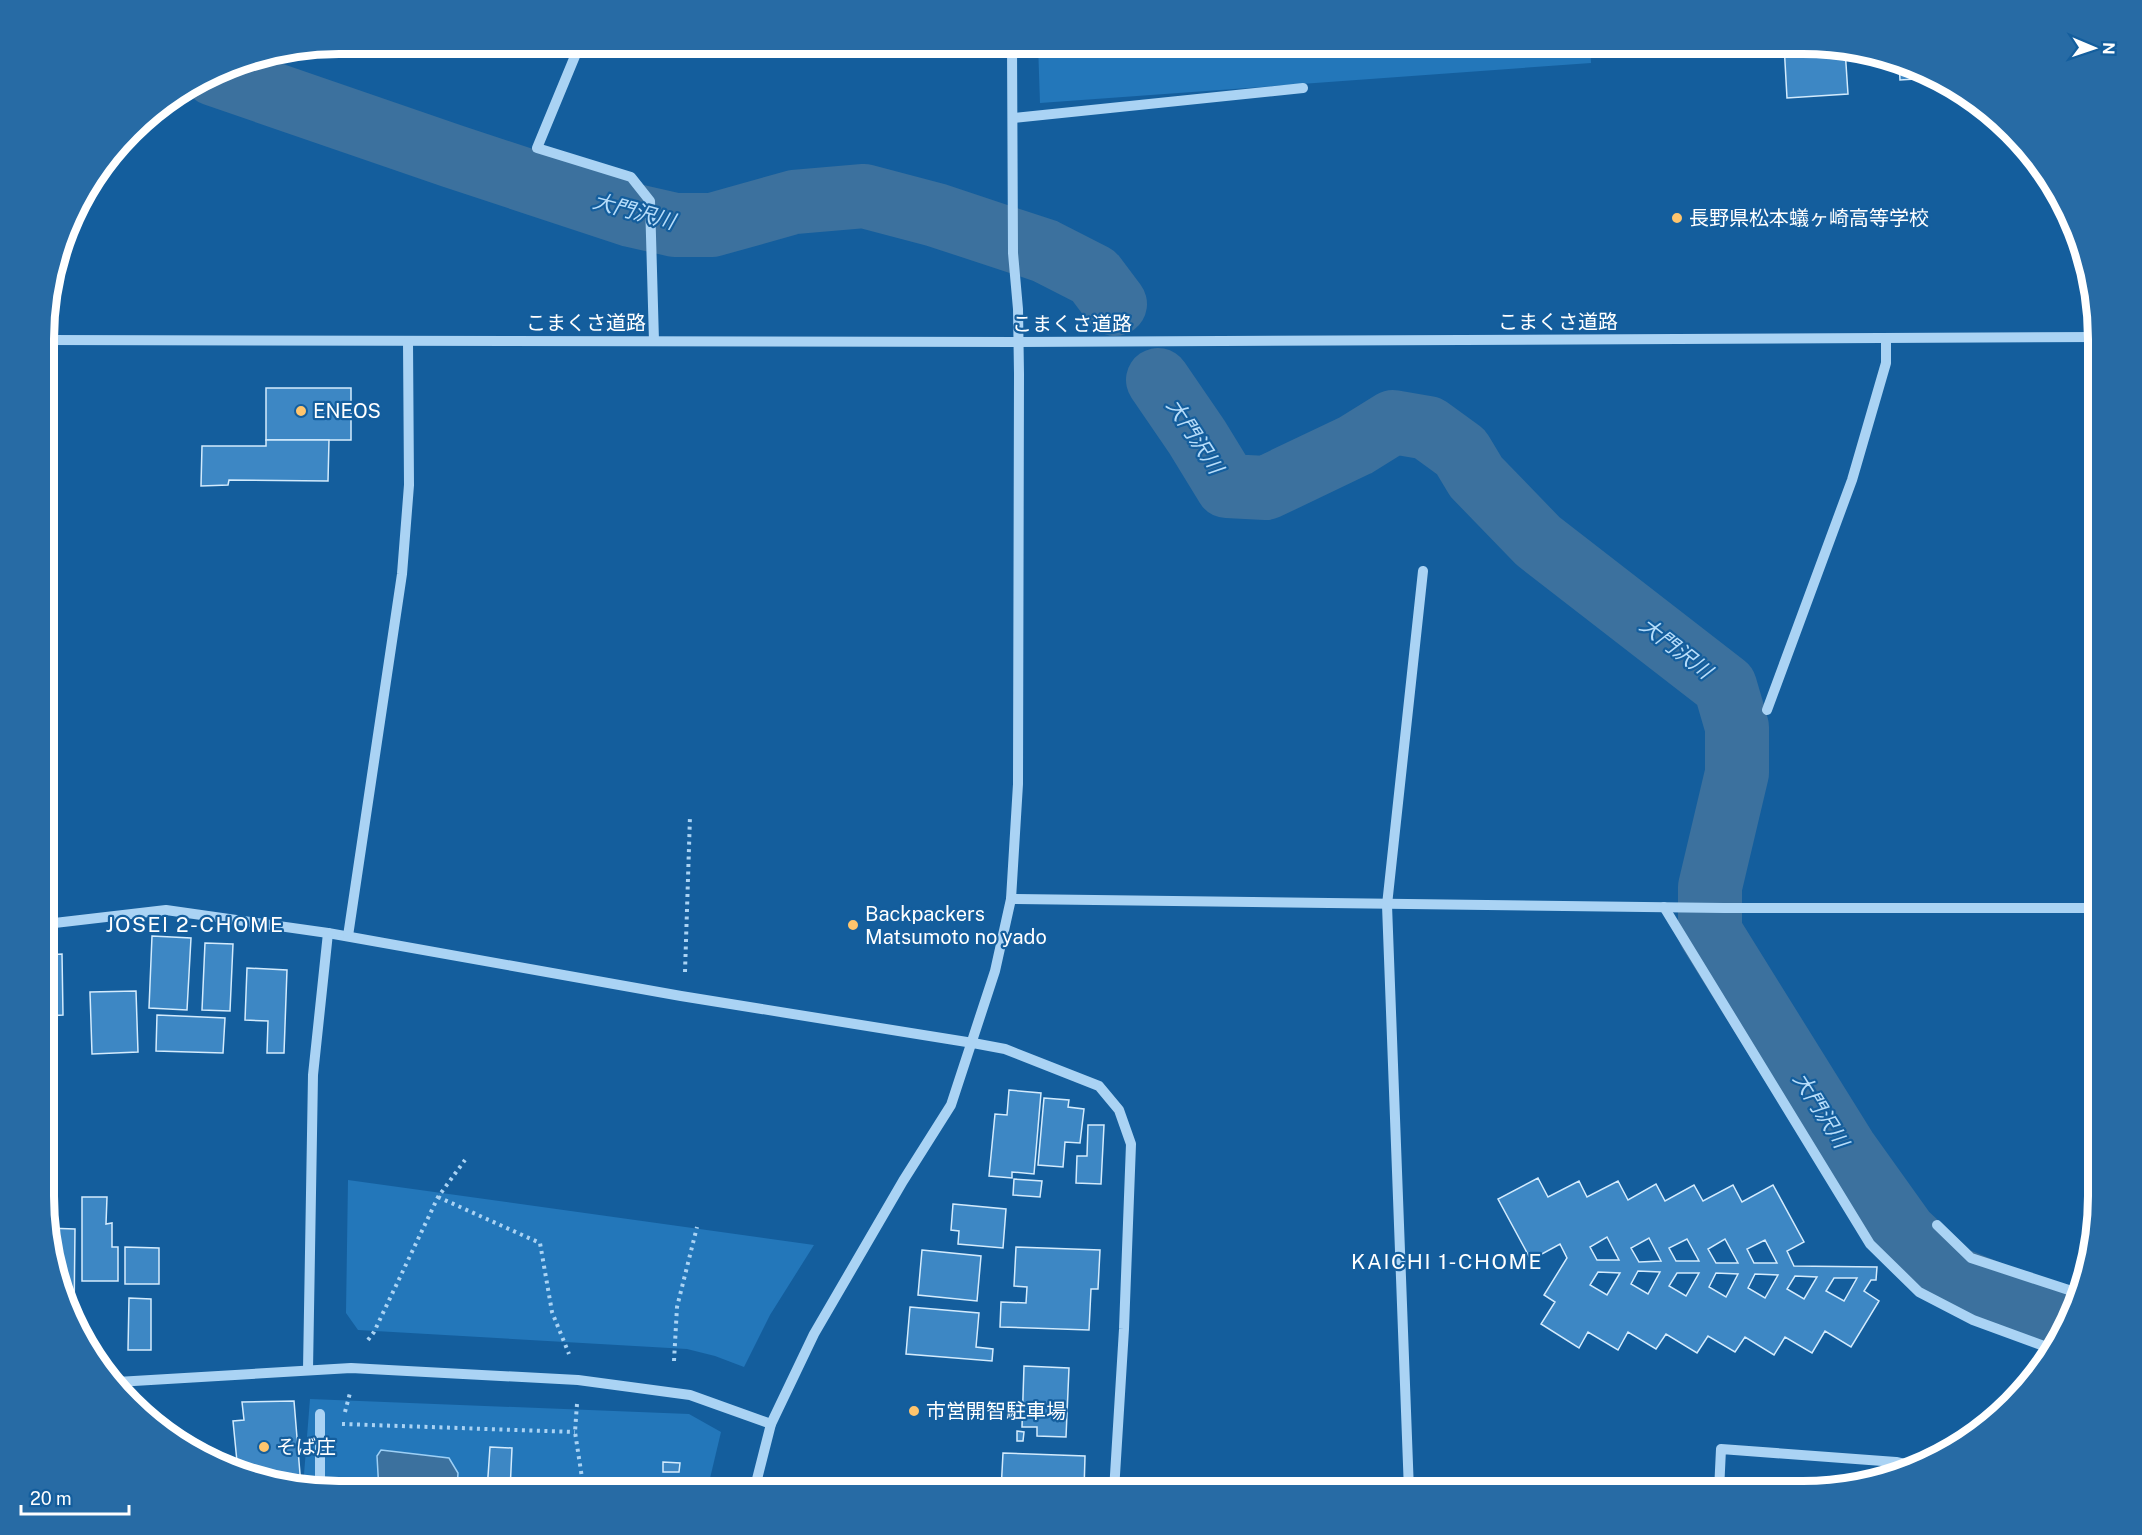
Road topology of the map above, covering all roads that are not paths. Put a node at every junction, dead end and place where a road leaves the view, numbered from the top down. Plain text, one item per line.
1 (576, 54) edge
2 (1012, 54) edge
3 (1303, 88) dead end
4 (1013, 118) junction
5 (2088, 338) edge
6 (1886, 339) junction
7 (54, 340) edge
8 (654, 340) junction
9 (408, 342) junction
10 (1019, 342) junction
11 (1423, 571) dead end
12 (1767, 710) dead end
13 (1011, 899) junction
14 (1387, 904) junction
15 (1664, 907) junction
16 (2088, 908) edge
17 (54, 923) edge
18 (328, 933) junction
19 (348, 936) junction
20 (973, 1043) junction
21 (1937, 1225) dead end
22 (2071, 1291) edge
23 (2045, 1346) edge
24 (308, 1370) junction
25 (123, 1382) edge
26 (320, 1414) road end
27 (771, 1424) junction
28 (1901, 1463) edge
29 (320, 1480) edge
30 (757, 1481) edge
31 (1115, 1481) edge
32 (1409, 1481) edge
33 (1719, 1481) edge

1 - 8 street
2 - 4 street
3 - 4 street
4 - 10 street
5 - 6 street, こまくさ道路
6 - 10 street, こまくさ道路
6 - 12 street
7 - 9 street, こまくさ道路
8 - 9 street, こまくさ道路
8 - 10 street, こまくさ道路
9 - 19 street
10 - 13 street
11 - 14 street
13 - 14 street
13 - 20 street
14 - 15 street
14 - 32 street
15 - 16 street
15 - 23 street
17 - 18 street
18 - 19 street
18 - 24 street
19 - 20 street
20 - 27 street
20 - 31 street
21 - 22 street
24 - 25 street
24 - 27 street
26 - 29 street
27 - 30 street
28 - 33 street

